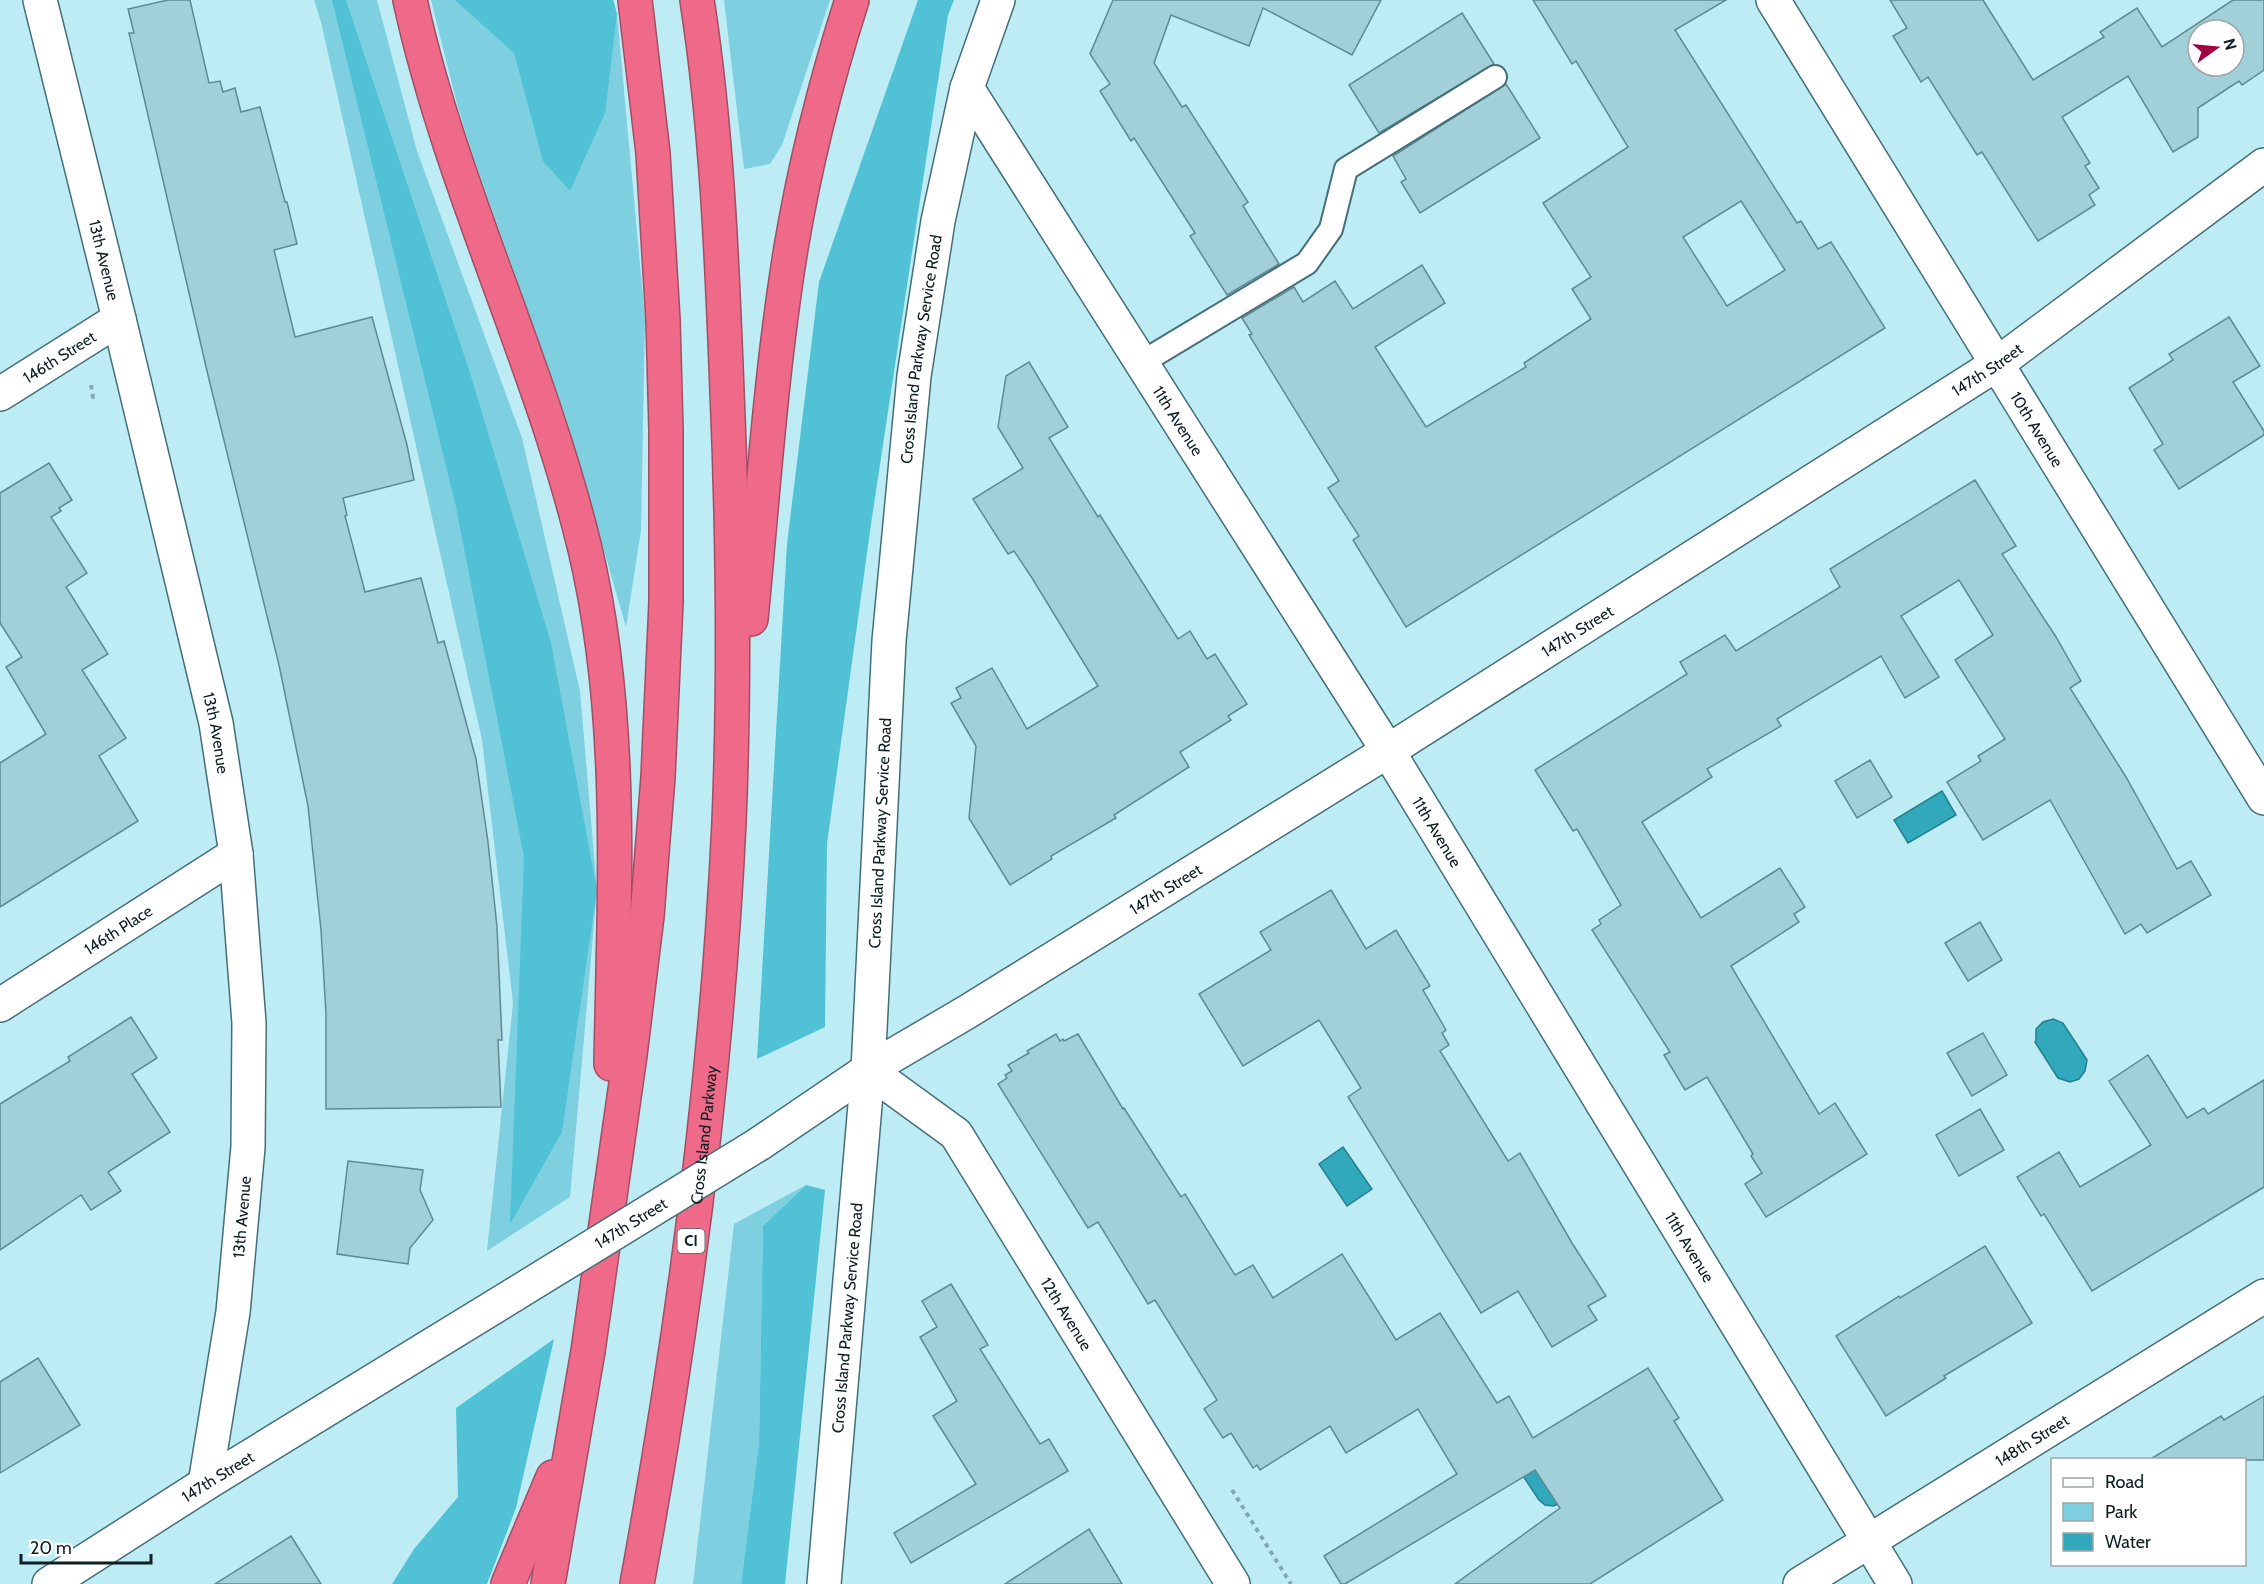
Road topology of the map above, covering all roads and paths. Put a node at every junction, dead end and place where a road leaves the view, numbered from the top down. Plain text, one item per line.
1 (40, 0) edge
2 (410, 0) edge
3 (635, 0) edge
4 (697, 0) edge
5 (852, 0) edge
6 (998, 0) edge
7 (1773, 0) edge
8 (1495, 77) dead end
9 (967, 88) junction
10 (2264, 165) edge
11 (119, 319) junction
12 (1141, 363) junction
13 (1997, 364) junction
14 (90, 382) dead end
15 (0, 394) edge
16 (93, 398) dead end
17 (1388, 751) junction
18 (2264, 798) edge
19 (236, 854) junction
20 (725, 896) junction
21 (0, 1005) edge
22 (868, 1070) junction
23 (609, 1198) junction
24 (2264, 1296) edge
25 (577, 1420) junction
26 (205, 1484) junction
27 (1232, 1491) dead end
28 (1869, 1542) junction
29 (49, 1584) edge
30 (508, 1584) edge
31 (548, 1584) edge
32 (637, 1584) edge
33 (824, 1584) edge
34 (1233, 1584) edge
35 (1291, 1584) edge
36 (1800, 1584) edge
37 (1895, 1584) edge

1 - 11 street, 13th Avenue
2 - 23 highway
3 - 23 highway
4 - 20 highway
5 - 20 highway
6 - 9 street, Cross Island Parkway Service Road
7 - 13 street, 10th Avenue
8 - 12 lane
9 - 12 street, 11th Avenue
9 - 22 street, Cross Island Parkway Service Road
10 - 13 street, 147th Street
11 - 15 street, 146th Street
11 - 19 street, 13th Avenue
12 - 17 street, 11th Avenue
13 - 17 street, 147th Street
13 - 18 street, 10th Avenue
14 - 16 path
17 - 22 street, 147th Street
17 - 28 street, 11th Avenue
19 - 21 street, 146th Place
19 - 26 street, 13th Avenue
20 - 32 highway, Cross Island Parkway / CI
22 - 26 street, 147th Street, bridge
22 - 33 street, Cross Island Parkway Service Road
22 - 34 street, 12th Avenue
23 - 25 highway
24 - 28 street, 148th Street
25 - 30 highway
25 - 31 highway
26 - 29 street, 147th Street
27 - 35 path
28 - 36 street, 148th Street
28 - 37 street, 11th Avenue

